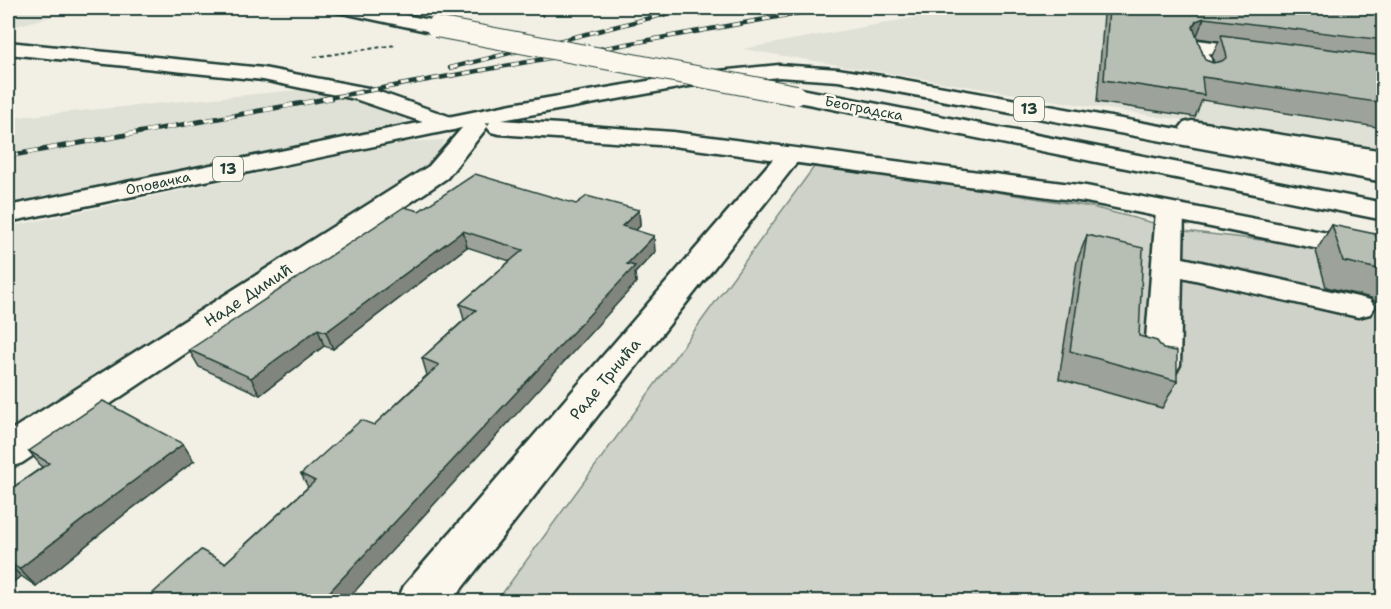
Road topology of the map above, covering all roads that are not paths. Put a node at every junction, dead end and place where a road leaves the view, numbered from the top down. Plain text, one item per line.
1 (343, 8) edge
2 (8, 48) edge
3 (1279, 56) edge
4 (1205, 76) edge
5 (672, 82) junction
6 (463, 125) junction
7 (1192, 128) dead end
8 (673, 139) junction
9 (789, 156) junction
10 (1383, 159) edge
11 (1383, 174) edge
12 (1170, 210) junction
13 (1383, 212) edge
14 (8, 214) edge
15 (1383, 253) edge
16 (1167, 264) junction
17 (1358, 308) dead end
18 (1162, 365) edge
19 (8, 452) edge
20 (421, 602) edge

1 - 13 main road, Београдска / 13, bridge
2 - 6 main road
3 - 4 main road
5 - 6 main road, 13
5 - 8 main road
5 - 11 main road, 13
6 - 8 main road, 13
6 - 14 main road, Оповачка / 13
6 - 19 main road, Наде Димић
7 - 10 main road
8 - 9 main road, 13
9 - 12 main road, 13
9 - 20 main road, Раде Трнића
12 - 15 main road, 13
12 - 16 main road
16 - 17 main road
16 - 18 main road

